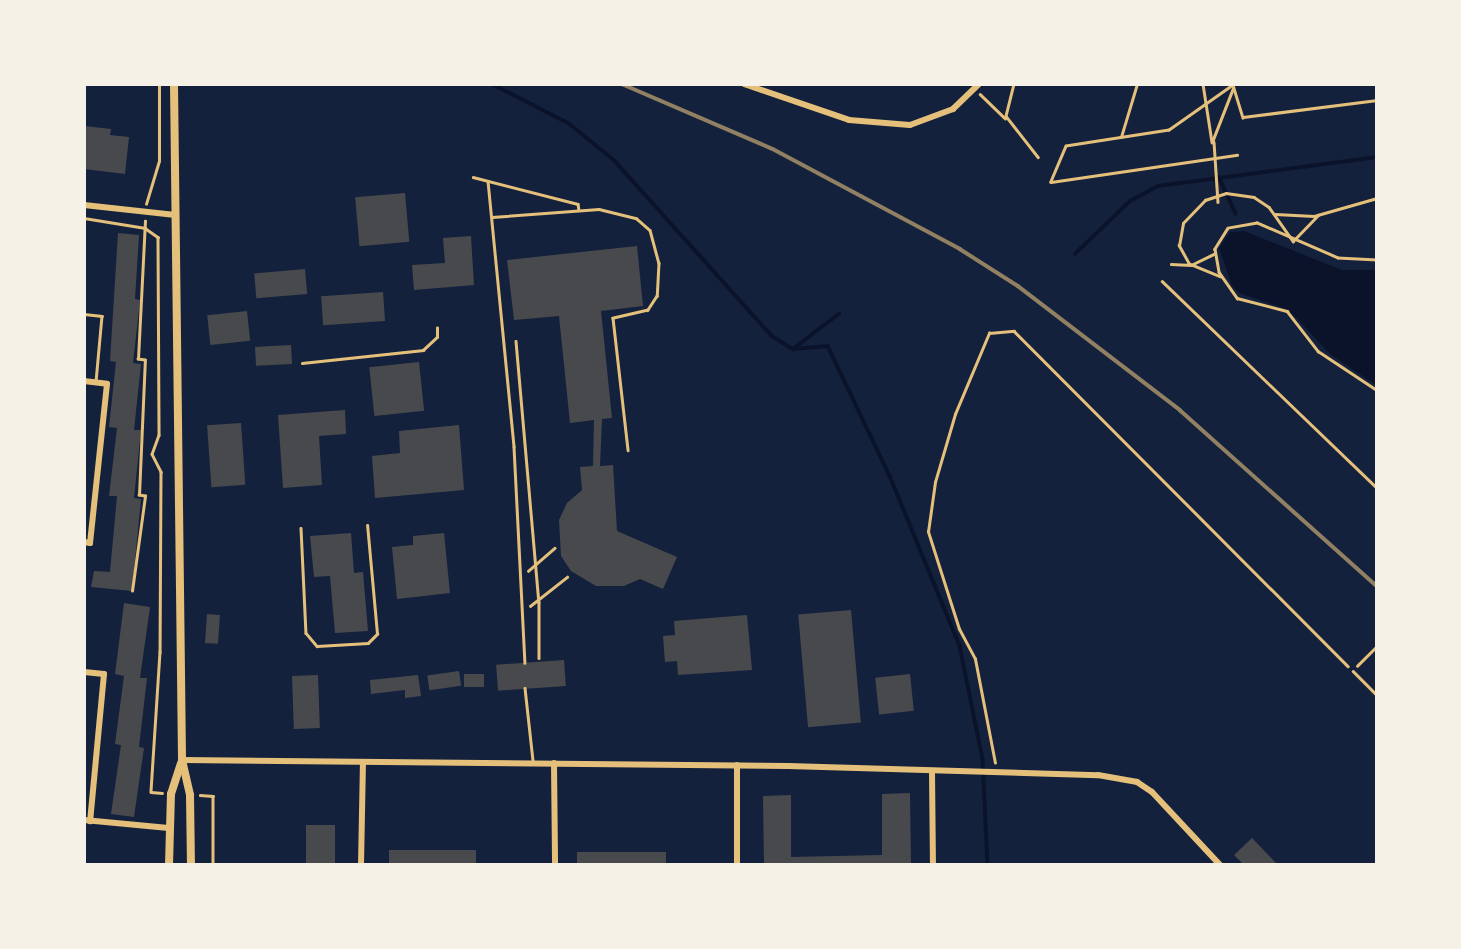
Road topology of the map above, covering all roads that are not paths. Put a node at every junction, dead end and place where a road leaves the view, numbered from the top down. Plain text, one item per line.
1 (174, 84) edge
2 (744, 84) edge
3 (977, 86) edge
4 (473, 177) dead end
5 (488, 181) junction
6 (84, 205) edge
7 (579, 210) junction
8 (175, 215) junction
9 (491, 217) junction
10 (84, 314) edge
11 (437, 328) dead end
12 (302, 363) dead end
13 (84, 382) edge
14 (96, 383) junction
15 (628, 450) dead end
16 (367, 525) dead end
17 (301, 527) dead end
18 (84, 542) edge
19 (525, 663) dead end
20 (1353, 671) road end
21 (84, 672) edge
22 (525, 688) dead end
23 (1377, 695) edge
24 (182, 760) junction
25 (363, 762) junction
26 (533, 763) junction
27 (554, 763) junction
28 (737, 765) junction
29 (932, 772) junction
30 (87, 821) edge
31 (169, 828) junction
32 (169, 865) edge
33 (191, 865) edge
34 (361, 865) edge
35 (555, 865) edge
36 (737, 865) edge
37 (933, 865) edge
38 (1220, 865) edge

1 - 8 street
2 - 3 street
4 - 5 lane
5 - 7 lane
5 - 9 lane
6 - 8 street
7 - 9 lane
7 - 15 lane
8 - 24 street
9 - 19 lane
10 - 14 lane
11 - 12 lane
13 - 14 street
14 - 18 street
16 - 17 lane
20 - 23 lane
21 - 30 street
22 - 26 lane
24 - 25 street
24 - 31 street
24 - 33 street
25 - 26 street
25 - 34 street
26 - 27 street
27 - 28 street
27 - 35 street
28 - 29 street
28 - 36 street
29 - 37 street
29 - 38 street
30 - 31 street
31 - 32 street

